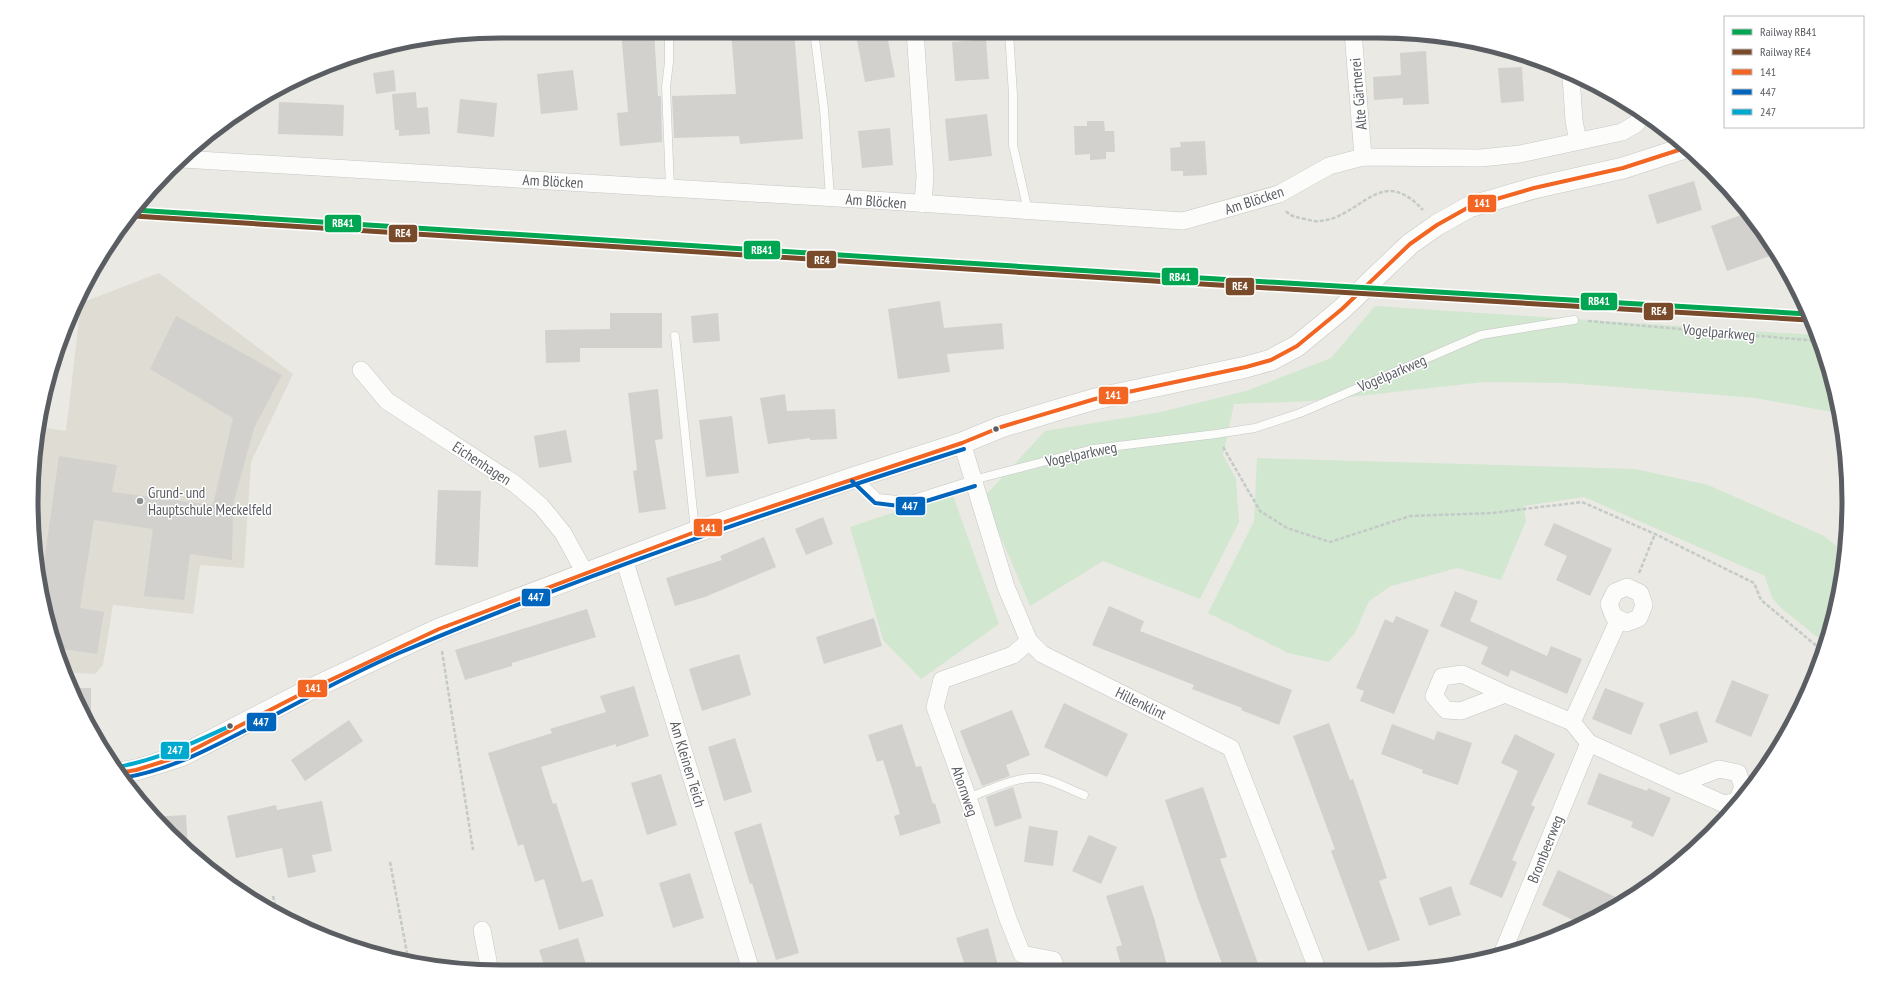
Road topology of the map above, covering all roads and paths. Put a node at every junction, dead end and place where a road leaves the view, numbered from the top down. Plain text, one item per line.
1 (815, 38) edge
2 (915, 38) edge
3 (1009, 38) edge
4 (1353, 38) edge
5 (669, 39) dead end
6 (1571, 80) edge
7 (1640, 119) edge
8 (1578, 141) junction
9 (1681, 150) edge
10 (1363, 157) junction
11 (189, 159) edge
12 (670, 188) junction
13 (1279, 194) junction
14 (830, 198) junction
15 (923, 204) junction
16 (1028, 211) junction
17 (1437, 225) junction
18 (1574, 320) joint
19 (675, 336) dead end
20 (1813, 341) edge
21 (361, 370) dead end
22 (1216, 434) junction
23 (962, 443) junction
24 (856, 477) junction
25 (972, 480) junction
26 (695, 532) junction
27 (1654, 534) junction
28 (624, 558) junction
29 (585, 573) junction
30 (1632, 589) junction
31 (1619, 619) junction
32 (439, 629) junction
33 (1029, 641) junction
34 (1818, 647) edge
35 (1505, 694) dead end
36 (1572, 722) junction
37 (1589, 744) junction
38 (125, 772) edge
39 (1679, 784) dead end
40 (1084, 795) dead end
41 (968, 798) junction
42 (473, 850) dead end
43 (390, 862) dead end
44 (273, 896) dead end
45 (275, 906) edge
46 (482, 930) dead end
47 (1505, 947) edge
48 (407, 953) dead end
49 (489, 965) edge
50 (749, 965) edge
51 (1055, 965) edge
52 (1316, 965) edge

1 - 14 lane
2 - 15 street, Am Blöcken
3 - 16 lane
4 - 10 street, Alte Gärtnerei
5 - 12 lane
6 - 8 street
7 - 8 street, Am Blöcken
8 - 10 street, Am Blöcken
9 - 17 street
10 - 13 street, Am Blöcken
11 - 12 street, Am Blöcken
12 - 14 street, Am Blöcken
13 - 16 street, Am Blöcken
13 - 17 path
14 - 15 street, Am Blöcken
15 - 16 street, Am Blöcken
17 - 23 street
18 - 20 path, Vogelparkweg
18 - 22 lane, Vogelparkweg
19 - 26 lane
21 - 29 street, Eichenhagen
22 - 25 lane, Vogelparkweg
22 - 27 path
23 - 24 street
23 - 25 street, Hillenklint
24 - 25 lane, Vogelparkweg
24 - 26 street
25 - 33 street, Hillenklint
26 - 28 street
27 - 30 path
27 - 34 path
28 - 29 street
28 - 50 street, Am Kleinen Teich
29 - 32 street
30 - 31 street
30 - 31 street
31 - 36 street
32 - 38 street
32 - 42 path
33 - 41 street, Ahornweg
33 - 52 street, Hillenklint
35 - 36 street
36 - 37 street
37 - 39 street
37 - 47 street, Brombeerweg
40 - 41 lane
41 - 51 street, Ahornweg
43 - 48 path
44 - 45 path
46 - 49 street

